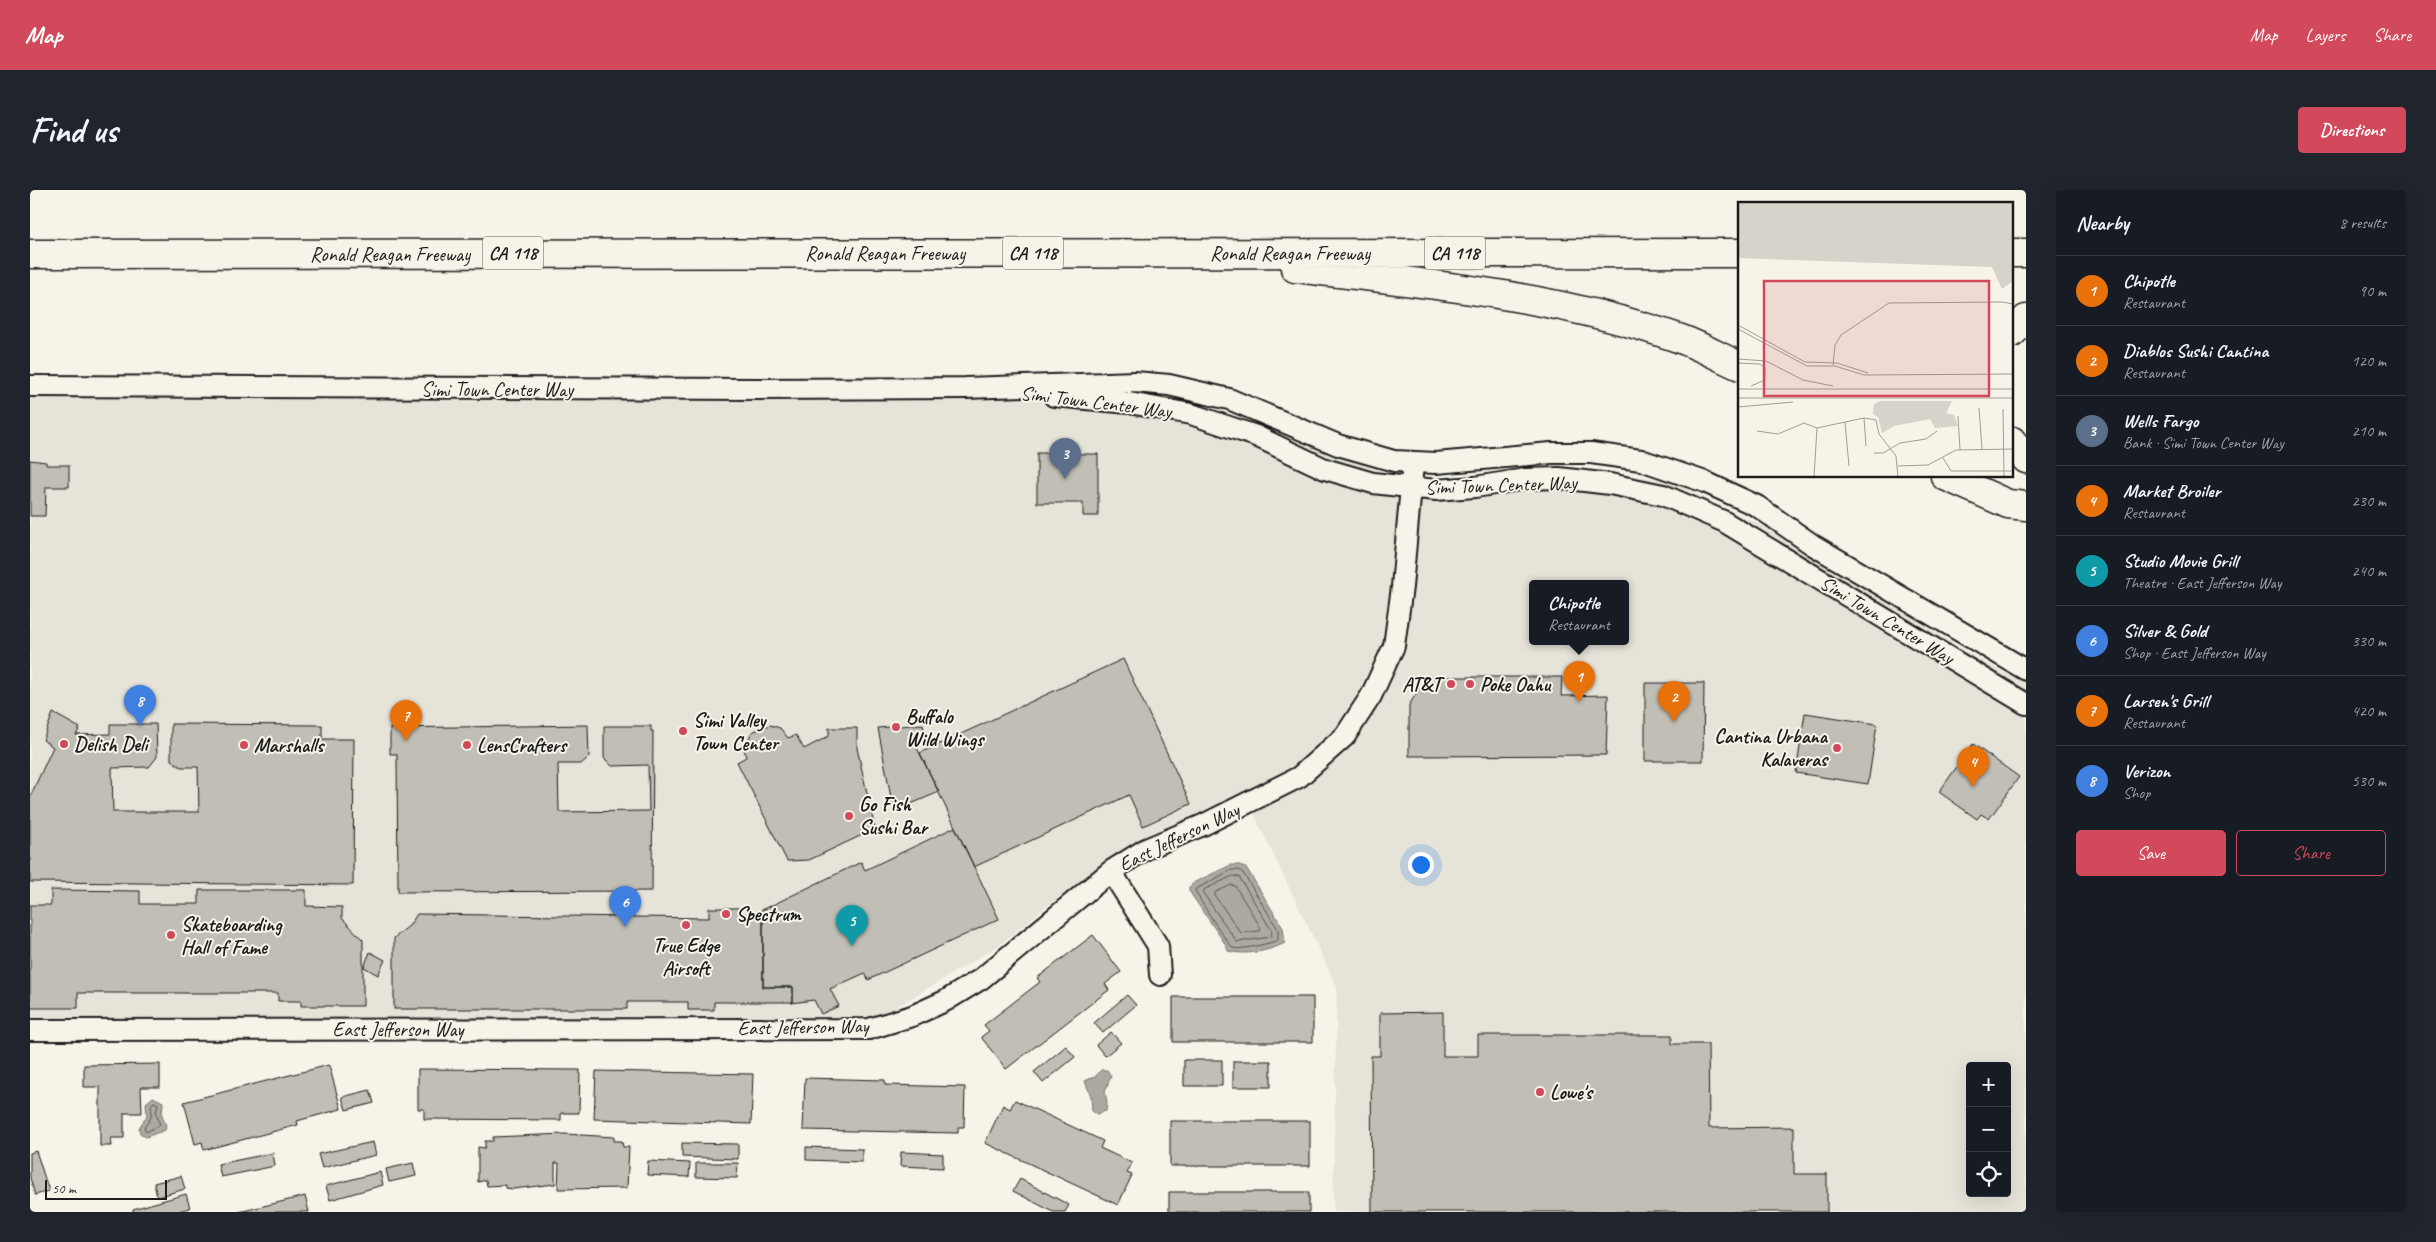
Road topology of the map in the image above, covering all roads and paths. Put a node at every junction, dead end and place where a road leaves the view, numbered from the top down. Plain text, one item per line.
1 (1170, 253) junction
2 (1738, 253) edge
3 (30, 254) edge
4 (2026, 319) edge
5 (2014, 332) edge
6 (1738, 365) edge
7 (30, 386) edge
8 (965, 388) junction
9 (2014, 444) edge
10 (2026, 459) edge
11 (1413, 464) junction
12 (1950, 478) edge
13 (1412, 488) junction
14 (2026, 506) edge
15 (2026, 670) edge
16 (2026, 704) edge
17 (1111, 871) junction
18 (1160, 975) dead end
19 (30, 1030) edge

1 - 2 highway, Ronald Reagan Freeway / CA 118
1 - 3 highway, Ronald Reagan Freeway / CA 118
1 - 6 highway
4 - 5 highway
7 - 8 street, Simi Town Center Way
8 - 11 street, Simi Town Center Way
8 - 13 street, Simi Town Center Way
9 - 10 highway
11 - 13 street, East Jefferson Way
11 - 15 street, Simi Town Center Way
12 - 14 highway
13 - 16 street, Simi Town Center Way
13 - 17 street, East Jefferson Way
17 - 18 street
17 - 19 street, East Jefferson Way

